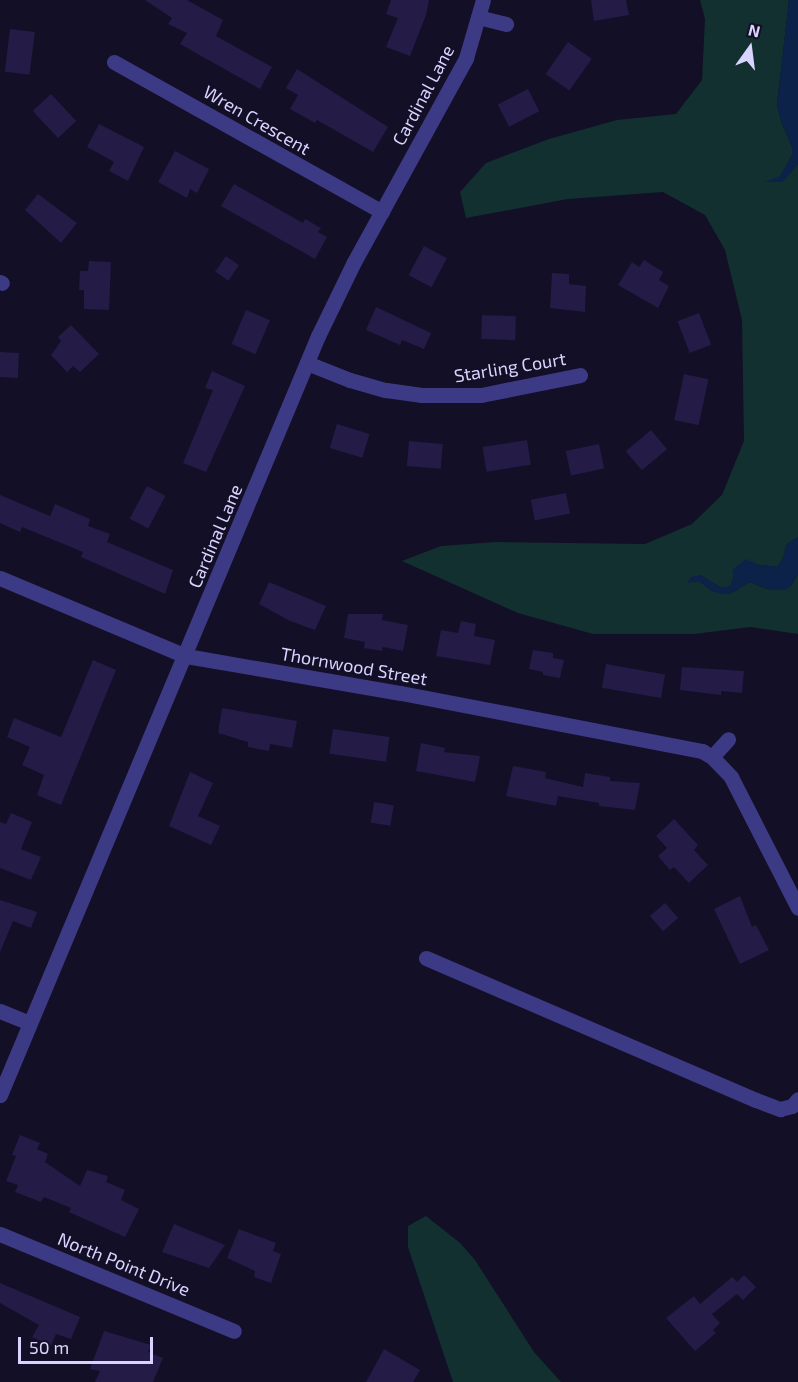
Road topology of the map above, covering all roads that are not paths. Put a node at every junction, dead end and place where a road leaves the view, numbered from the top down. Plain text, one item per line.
1 (483, 0) edge
2 (478, 17) junction
3 (506, 24) dead end
4 (114, 62) dead end
5 (382, 212) junction
6 (307, 363) junction
7 (580, 375) dead end
8 (0, 578) edge
9 (186, 656) junction
10 (728, 739) dead end
11 (712, 757) junction
12 (798, 908) edge
13 (426, 958) dead end
14 (0, 1011) edge
15 (29, 1023) junction
16 (0, 1095) edge
17 (798, 1099) edge
18 (0, 1234) edge
19 (234, 1331) dead end

1 - 2 street, Cardinal Lane
2 - 3 street
2 - 5 street, Cardinal Lane
4 - 5 street, Wren Crescent
5 - 6 street, Cardinal Lane
6 - 7 street, Starling Court
6 - 9 street, Cardinal Lane
8 - 9 street, Thornwood Street
9 - 11 street, Thornwood Street
9 - 15 street, Cardinal Lane
10 - 11 street
11 - 12 street, Thornwood Street
13 - 17 street
14 - 15 street
15 - 16 street, Cardinal Lane
18 - 19 street, North Point Drive

